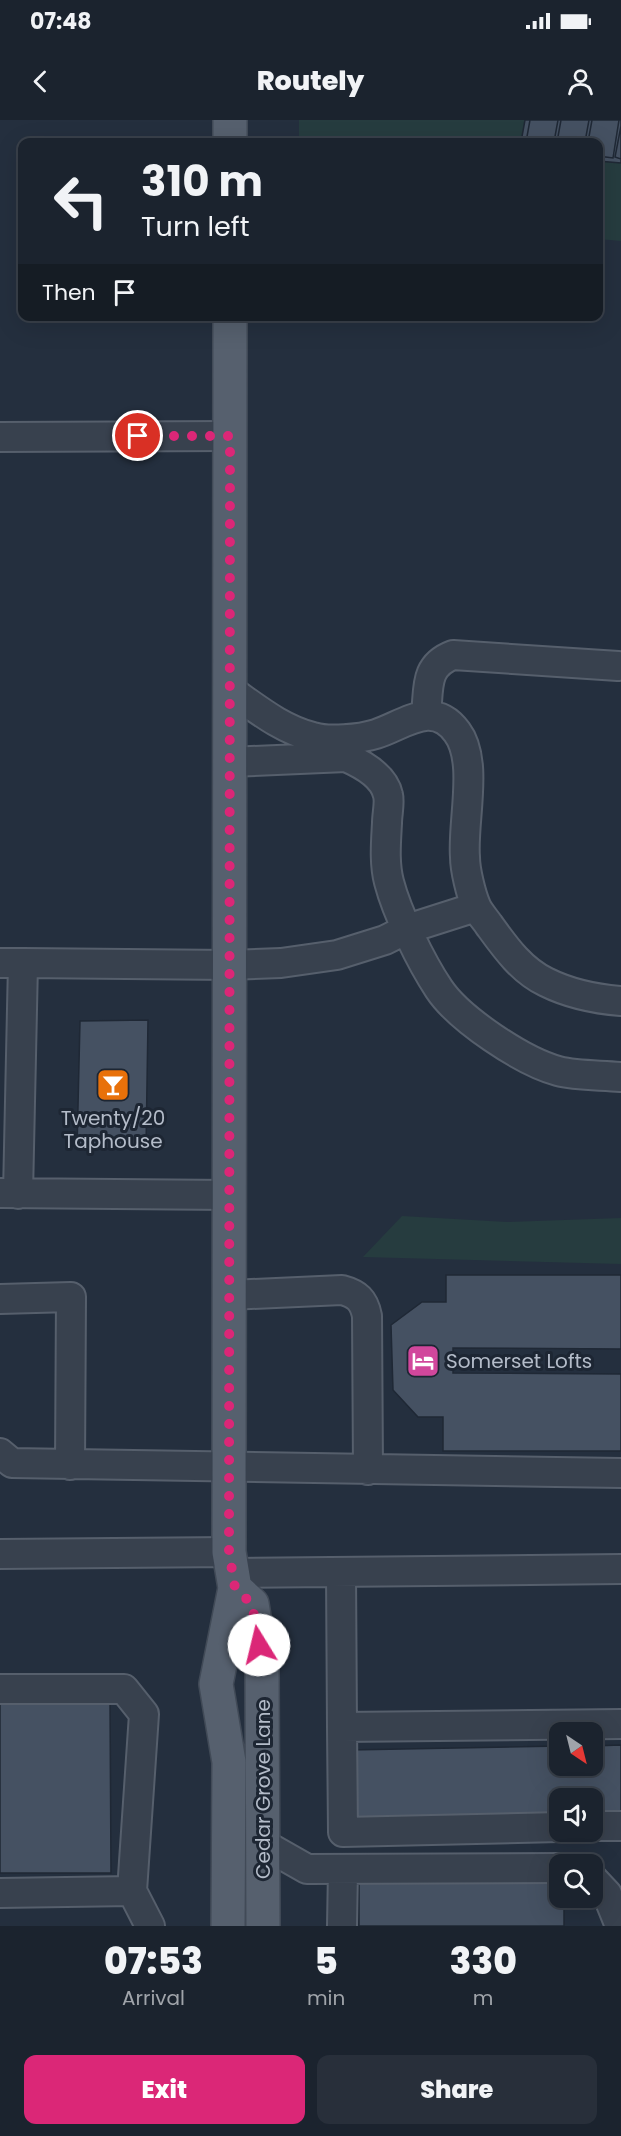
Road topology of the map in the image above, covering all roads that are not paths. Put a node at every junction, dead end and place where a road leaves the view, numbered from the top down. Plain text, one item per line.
1 (230, 120) edge
2 (230, 138) edge
3 (230, 321) edge
4 (230, 436) junction
5 (0, 437) edge
6 (618, 666) dead end
7 (230, 690) junction
8 (426, 715) junction
9 (230, 762) junction
10 (476, 907) junction
11 (407, 929) junction
12 (12, 963) edge
13 (230, 965) junction
14 (621, 1001) edge
15 (621, 1077) edge
16 (9, 1193) edge
17 (230, 1195) junction
18 (230, 1295) junction
19 (0, 1299) edge
20 (0, 1453) edge
21 (70, 1465) junction
22 (230, 1467) junction
23 (368, 1470) junction
24 (621, 1473) edge
25 (0, 1554) edge
26 (621, 1569) edge
27 (232, 1571) junction
28 (340, 1573) junction
29 (0, 1689) edge
30 (621, 1724) edge
31 (342, 1727) junction
32 (603, 1826) edge
33 (621, 1826) edge
34 (549, 1827) edge
35 (263, 1844) junction
36 (549, 1868) edge
37 (344, 1869) junction
38 (603, 1890) edge
39 (132, 1891) junction
40 (0, 1893) edge
41 (150, 1926) edge
42 (228, 1926) edge
43 (263, 1926) edge
44 (342, 1926) edge
45 (620, 1926) edge

1 - 2 main road
3 - 4 main road, Cedar Grove Lane
4 - 5 lane
4 - 7 main road, Cedar Grove Lane
6 - 8 lane
7 - 8 lane
7 - 9 main road, Cedar Grove Lane
8 - 10 lane
9 - 11 lane
9 - 13 main road, Cedar Grove Lane
10 - 11 lane
10 - 14 lane
11 - 13 lane
11 - 15 lane
12 - 13 lane
12 - 16 lane
13 - 17 main road, Cedar Grove Lane
16 - 17 lane
17 - 18 main road, Cedar Grove Lane
18 - 22 main road, Cedar Grove Lane
18 - 23 lane
19 - 21 lane
20 - 21 lane
21 - 22 lane
22 - 23 lane
22 - 27 main road, Cedar Grove Lane
23 - 24 lane
25 - 27 lane
26 - 28 lane
27 - 28 lane
27 - 35 main road, Cedar Grove Lane
27 - 42 main road, Cedar Grove Lane
28 - 31 lane
29 - 39 lane
30 - 31 lane
31 - 34 lane
32 - 33 lane
35 - 37 lane
35 - 43 main road, Cedar Grove Lane
36 - 37 lane
37 - 44 lane
38 - 45 lane
39 - 40 lane
39 - 41 lane

